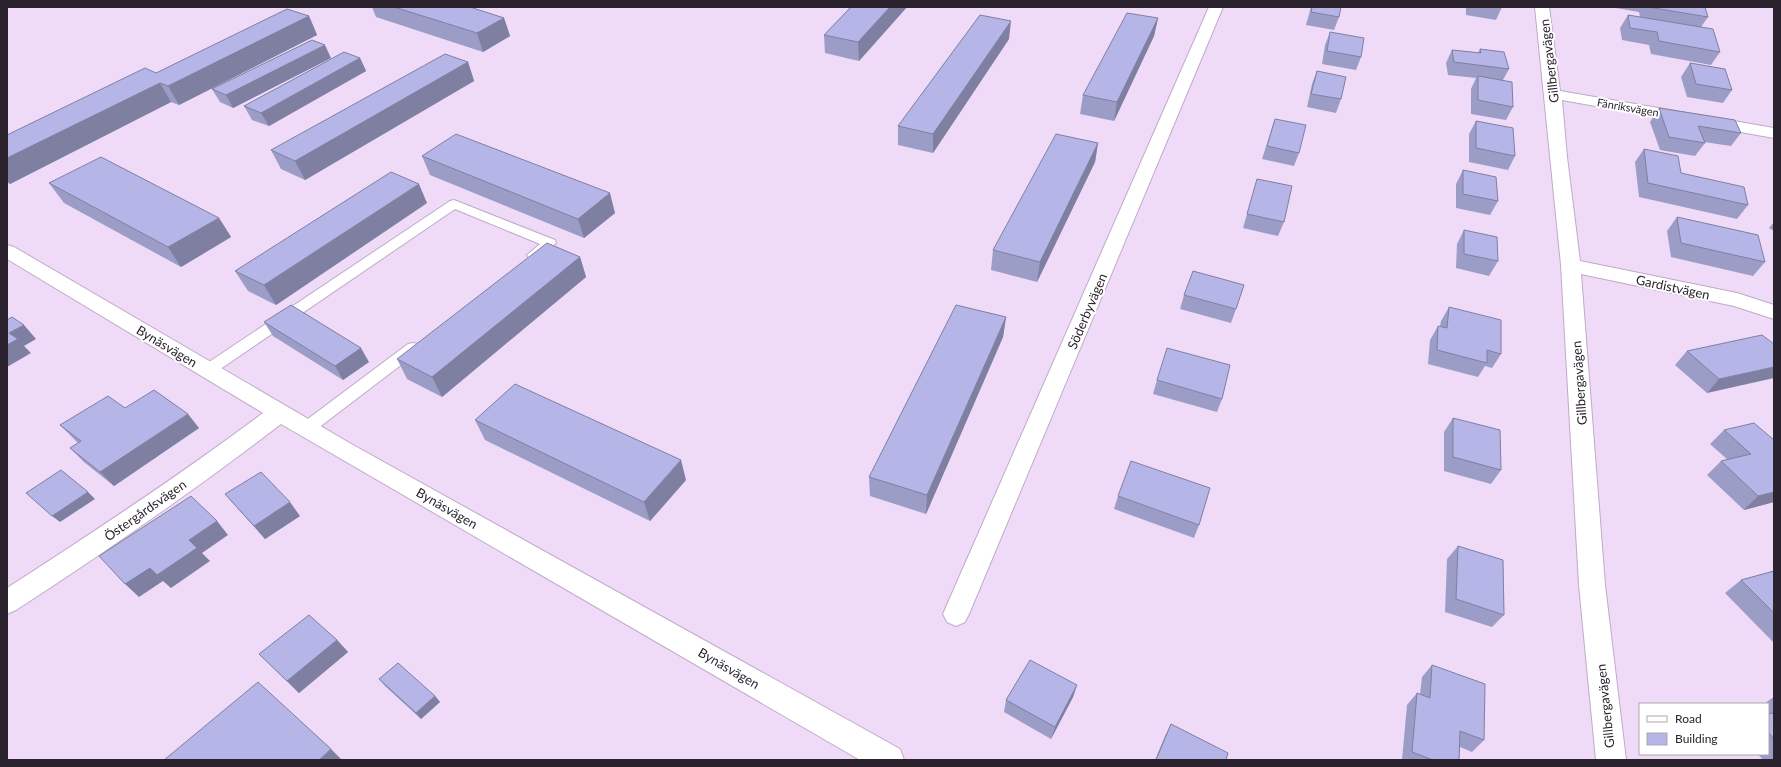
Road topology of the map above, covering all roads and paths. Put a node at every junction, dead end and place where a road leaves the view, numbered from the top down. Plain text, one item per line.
1 (1216, 7) edge
2 (1542, 7) edge
3 (1553, 94) junction
4 (1774, 133) edge
5 (7, 252) edge
6 (525, 262) edge
7 (1571, 265) junction
8 (1774, 312) edge
9 (425, 338) edge
10 (208, 370) junction
11 (280, 412) junction
12 (307, 428) junction
13 (7, 602) edge
14 (956, 614) dead end
15 (890, 760) edge
16 (1611, 760) edge

1 - 14 street, Söderbyvägen
2 - 3 street, Gillbergavägen
3 - 4 street, Fänriksvägen
3 - 7 street, Gillbergavägen
5 - 10 street, Bynäsvägen
6 - 10 lane
7 - 8 street, Gardistvägen
7 - 16 street, Gillbergavägen
9 - 12 lane
10 - 11 street, Bynäsvägen
11 - 12 street, Bynäsvägen
11 - 13 street, Östergårdsvägen
12 - 15 street, Bynäsvägen

